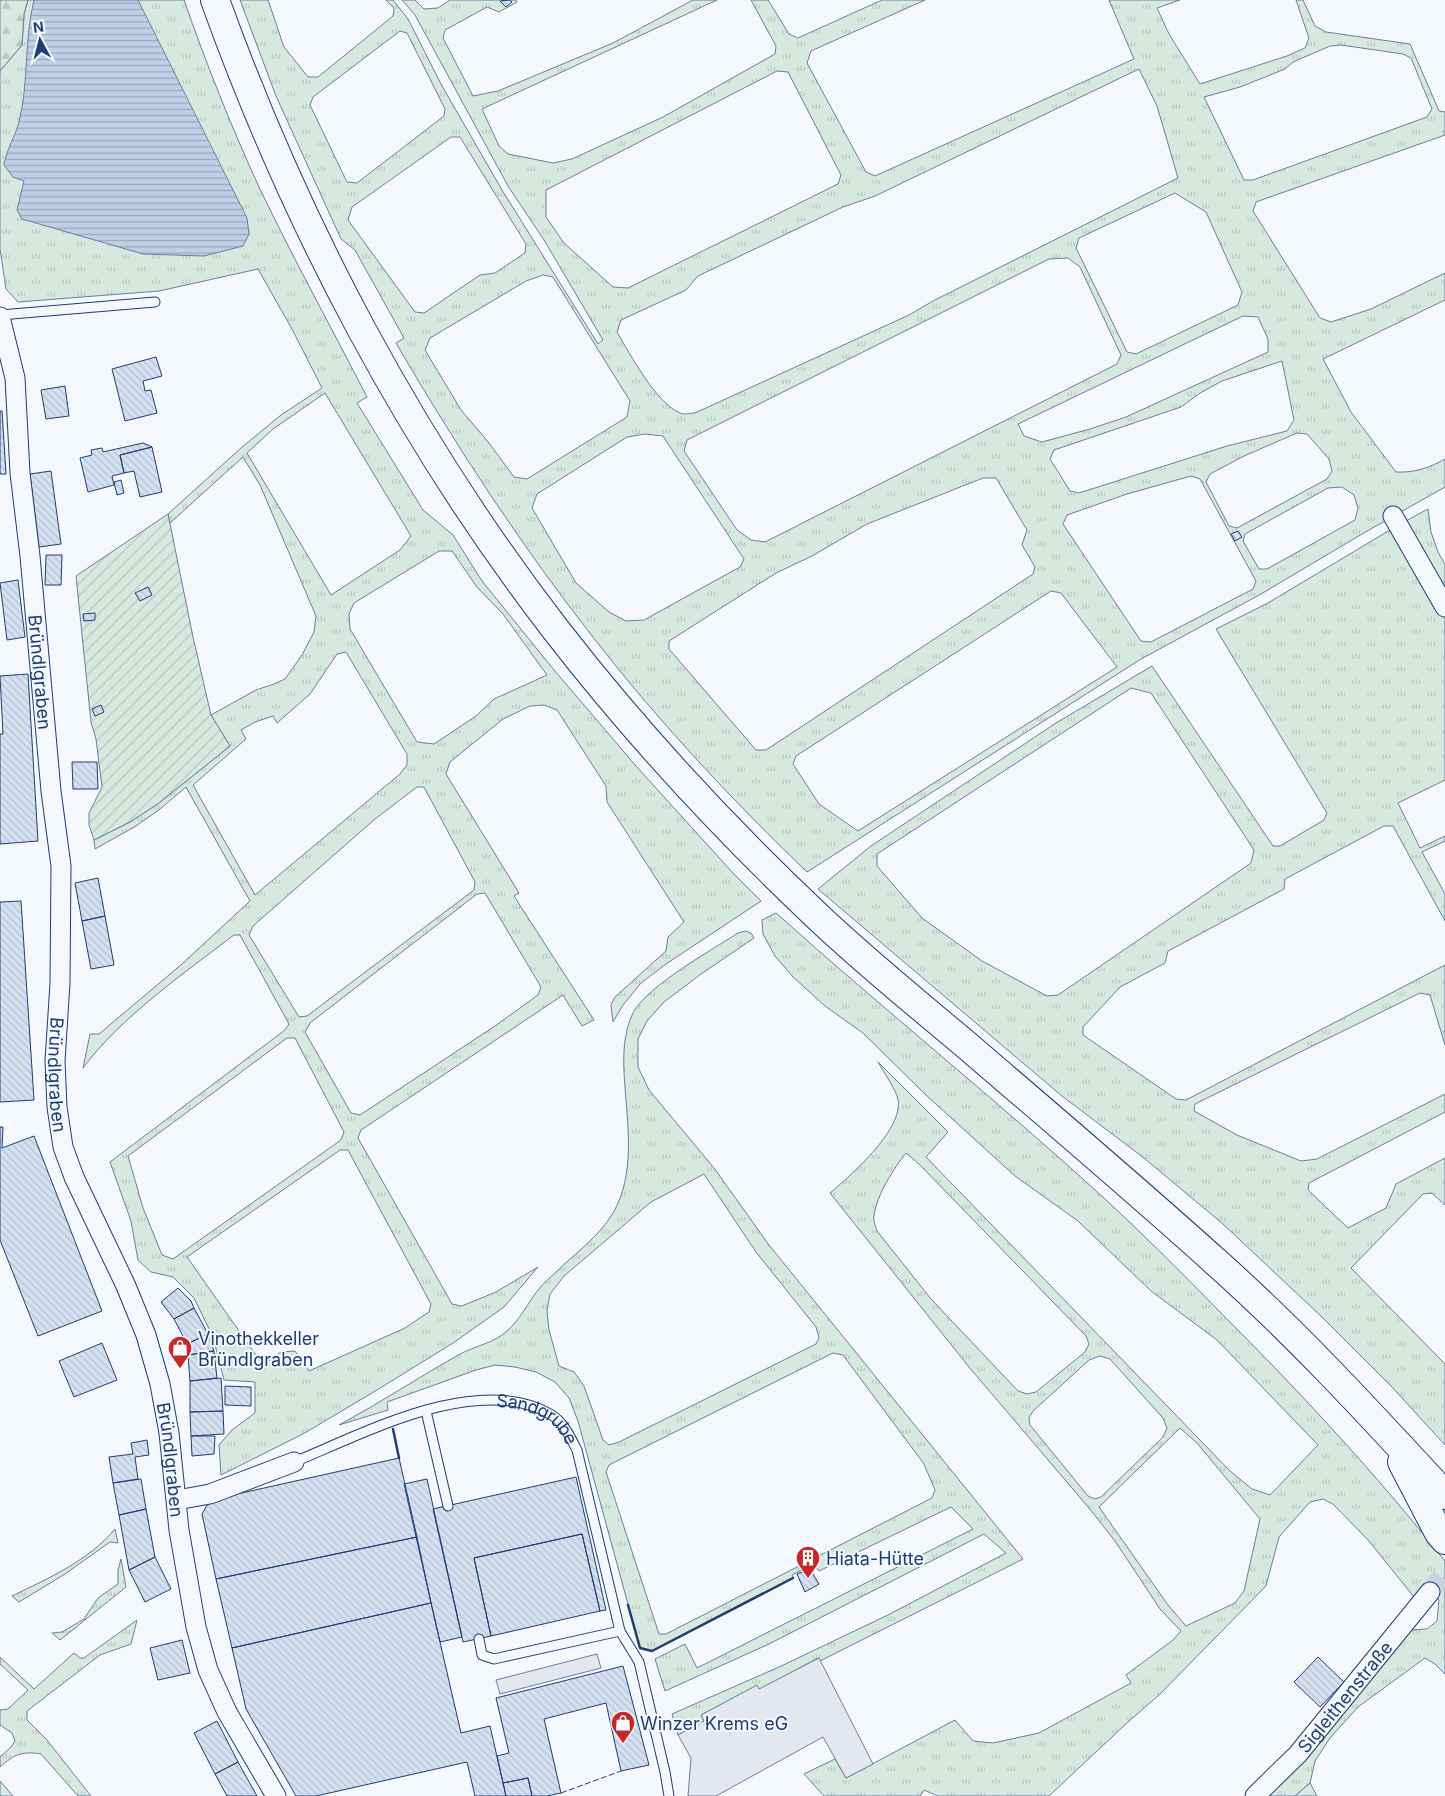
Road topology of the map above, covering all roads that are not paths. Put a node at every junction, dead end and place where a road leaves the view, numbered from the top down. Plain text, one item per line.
1 (215, 0) edge
2 (155, 302) dead end
3 (0, 316) edge
4 (1393, 516) dead end
5 (1445, 607) edge
6 (426, 1411) junction
7 (1385, 1430) junction
8 (294, 1462) joint
9 (1445, 1494) edge
10 (177, 1500) junction
11 (448, 1506) dead end
12 (1445, 1540) edge
13 (1430, 1592) tunnel mouth
14 (620, 1630) junction
15 (479, 1638) dead end
16 (276, 1796) edge
17 (669, 1796) edge
18 (1254, 1796) edge

1 - 7 main road
2 - 3 lane
3 - 10 street, Bründlgraben
4 - 5 street
6 - 8 lane, Sandgrube
6 - 11 lane
6 - 14 lane, Sandgrube
7 - 9 main road
7 - 12 main road
8 - 10 street, Sandgrube
10 - 16 street, Bründlgraben
13 - 18 street, Sigleithenstraße
14 - 15 lane
14 - 17 lane, Sandgrube

